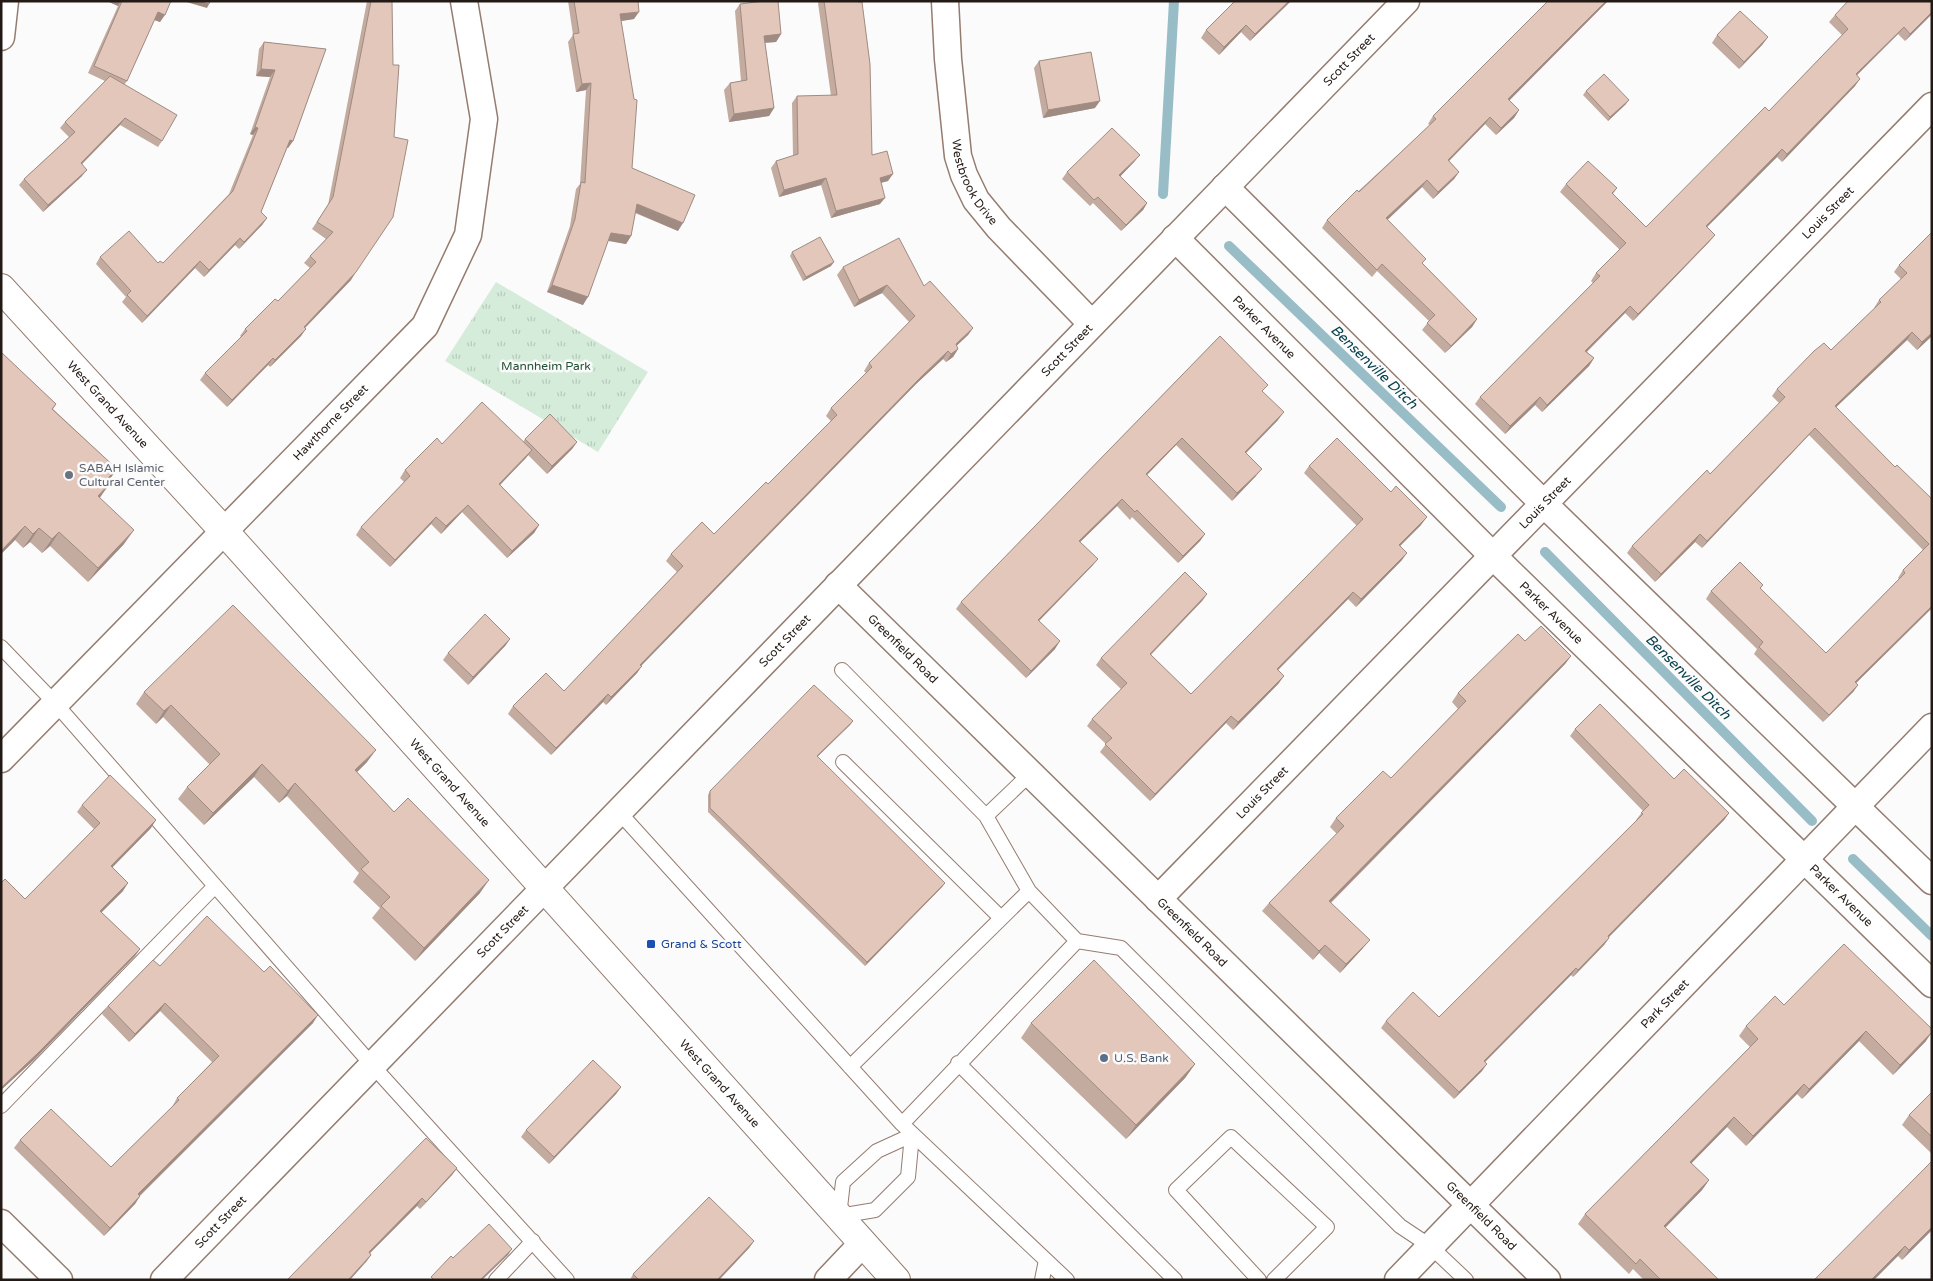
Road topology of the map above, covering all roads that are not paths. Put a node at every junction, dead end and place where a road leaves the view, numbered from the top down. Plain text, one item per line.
1 (5, 1) edge
2 (464, 1) edge
3 (946, 1) edge
4 (1406, 1) edge
5 (1, 37) edge
6 (1932, 106) edge
7 (1225, 187) junction
8 (1175, 238) junction
9 (1, 288) edge
10 (1092, 324) junction
11 (1544, 504) junction
12 (223, 530) junction
13 (1493, 556) junction
14 (838, 586) junction
15 (1, 647) edge
16 (842, 670) dead end
17 (55, 703) junction
18 (1932, 727) edge
19 (1, 759) edge
20 (843, 762) dead end
21 (1030, 774) junction
22 (1855, 806) junction
23 (618, 811) junction
24 (986, 816) junction
25 (1804, 859) junction
26 (1932, 881) edge
27 (214, 886) junction
28 (544, 886) junction
29 (1029, 891) junction
30 (1158, 899) junction
31 (1001, 918) junction
32 (1077, 941) junction
33 (1932, 984) edge
34 (958, 1063) junction
35 (372, 1065) junction
36 (850, 1067) junction
37 (1, 1106) edge
38 (902, 1124) junction
39 (912, 1135) junction
40 (1471, 1204) junction
41 (840, 1216) junction
42 (1, 1223) edge
43 (533, 1241) junction
44 (863, 1243) junction
45 (1430, 1246) junction
46 (1046, 1260) junction
47 (59, 1280) edge
48 (164, 1280) edge
49 (496, 1280) edge
50 (567, 1280) edge
51 (828, 1280) edge
52 (896, 1280) edge
53 (1042, 1280) edge
54 (1067, 1280) edge
55 (1175, 1280) edge
56 (1259, 1280) edge
57 (1274, 1280) edge
58 (1398, 1280) edge
59 (1466, 1280) edge
60 (1547, 1280) edge

1 - 5 street
2 - 12 street, Hawthorne Street
3 - 10 street, Westbrook Drive
4 - 7 street, Scott Street
6 - 11 street, Louis Street
7 - 8 street, Scott Street
7 - 11 street
8 - 10 street, Scott Street
8 - 13 street, Parker Avenue
9 - 12 main road, West Grand Avenue
10 - 14 street, Scott Street
11 - 13 street, Louis Street
11 - 22 street
12 - 17 street, Hawthorne Street
12 - 28 main road, West Grand Avenue
13 - 25 street, Parker Avenue
13 - 30 street, Louis Street
14 - 21 street, Greenfield Road
14 - 23 street, Scott Street
15 - 17 lane
16 - 24 lane
17 - 19 street, Hawthorne Street
17 - 27 lane
18 - 22 street, Park Street
20 - 31 lane
21 - 24 lane
21 - 30 street, Greenfield Road
22 - 25 street, Park Street
22 - 26 street
23 - 28 street, Scott Street
23 - 36 lane
24 - 29 lane
25 - 33 street, Parker Avenue
25 - 40 street, Park Street
27 - 35 lane
27 - 37 lane
28 - 35 street, Scott Street
28 - 41 main road, West Grand Avenue
29 - 31 lane
29 - 32 lane
30 - 40 street, Greenfield Road
31 - 36 lane
32 - 34 lane
32 - 45 lane
34 - 38 lane
34 - 55 lane
35 - 43 lane
35 - 48 street, Scott Street
36 - 38 lane
38 - 39 lane
39 - 41 lane
39 - 41 lane
39 - 46 lane
40 - 45 street, Park Street
40 - 60 street, Greenfield Road
41 - 44 main road, West Grand Avenue
42 - 47 street
43 - 49 lane
43 - 50 lane
44 - 51 street
44 - 52 main road, West Grand Avenue
45 - 58 street, Park Street
45 - 59 lane
46 - 53 lane
46 - 54 lane
56 - 57 lane

